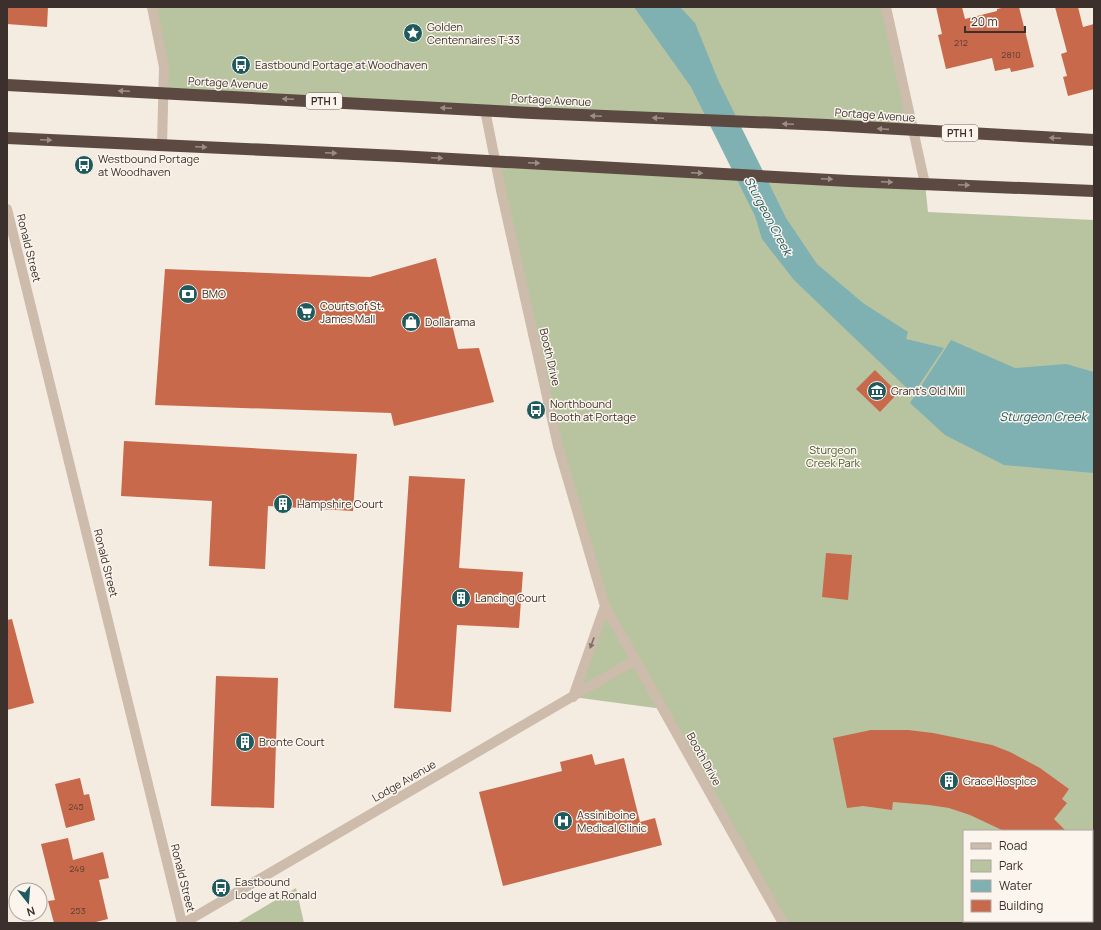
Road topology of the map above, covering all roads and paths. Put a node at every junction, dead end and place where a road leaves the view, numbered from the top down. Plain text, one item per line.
1 (152, 7) edge
2 (886, 7) edge
3 (7, 85) edge
4 (163, 93) junction
5 (485, 110) junction
6 (913, 131) junction
7 (7, 138) edge
8 (1094, 140) edge
9 (162, 146) junction
10 (495, 161) junction
11 (926, 184) junction
12 (1094, 191) edge
13 (7, 209) edge
14 (606, 606) junction
15 (635, 660) junction
16 (573, 697) junction
17 (183, 923) edge
18 (783, 923) edge

1 - 4 street
2 - 6 street
4 -> 3 highway, Portage Avenue / PTH 1
5 -> 4 highway, Portage Avenue / PTH 1
4 - 9 street
6 -> 5 highway, Portage Avenue / PTH 1
5 - 10 street, Booth Drive
8 -> 6 highway, Portage Avenue / PTH 1
6 - 11 street
7 -> 9 highway
9 -> 10 highway
10 -> 11 highway
10 - 14 street, Booth Drive
11 -> 12 highway
13 - 17 street, Ronald Street
14 - 15 street, Booth Drive
14 -> 16 street
15 - 16 street, Lodge Avenue
15 - 18 street, Booth Drive
16 - 17 street, Lodge Avenue

